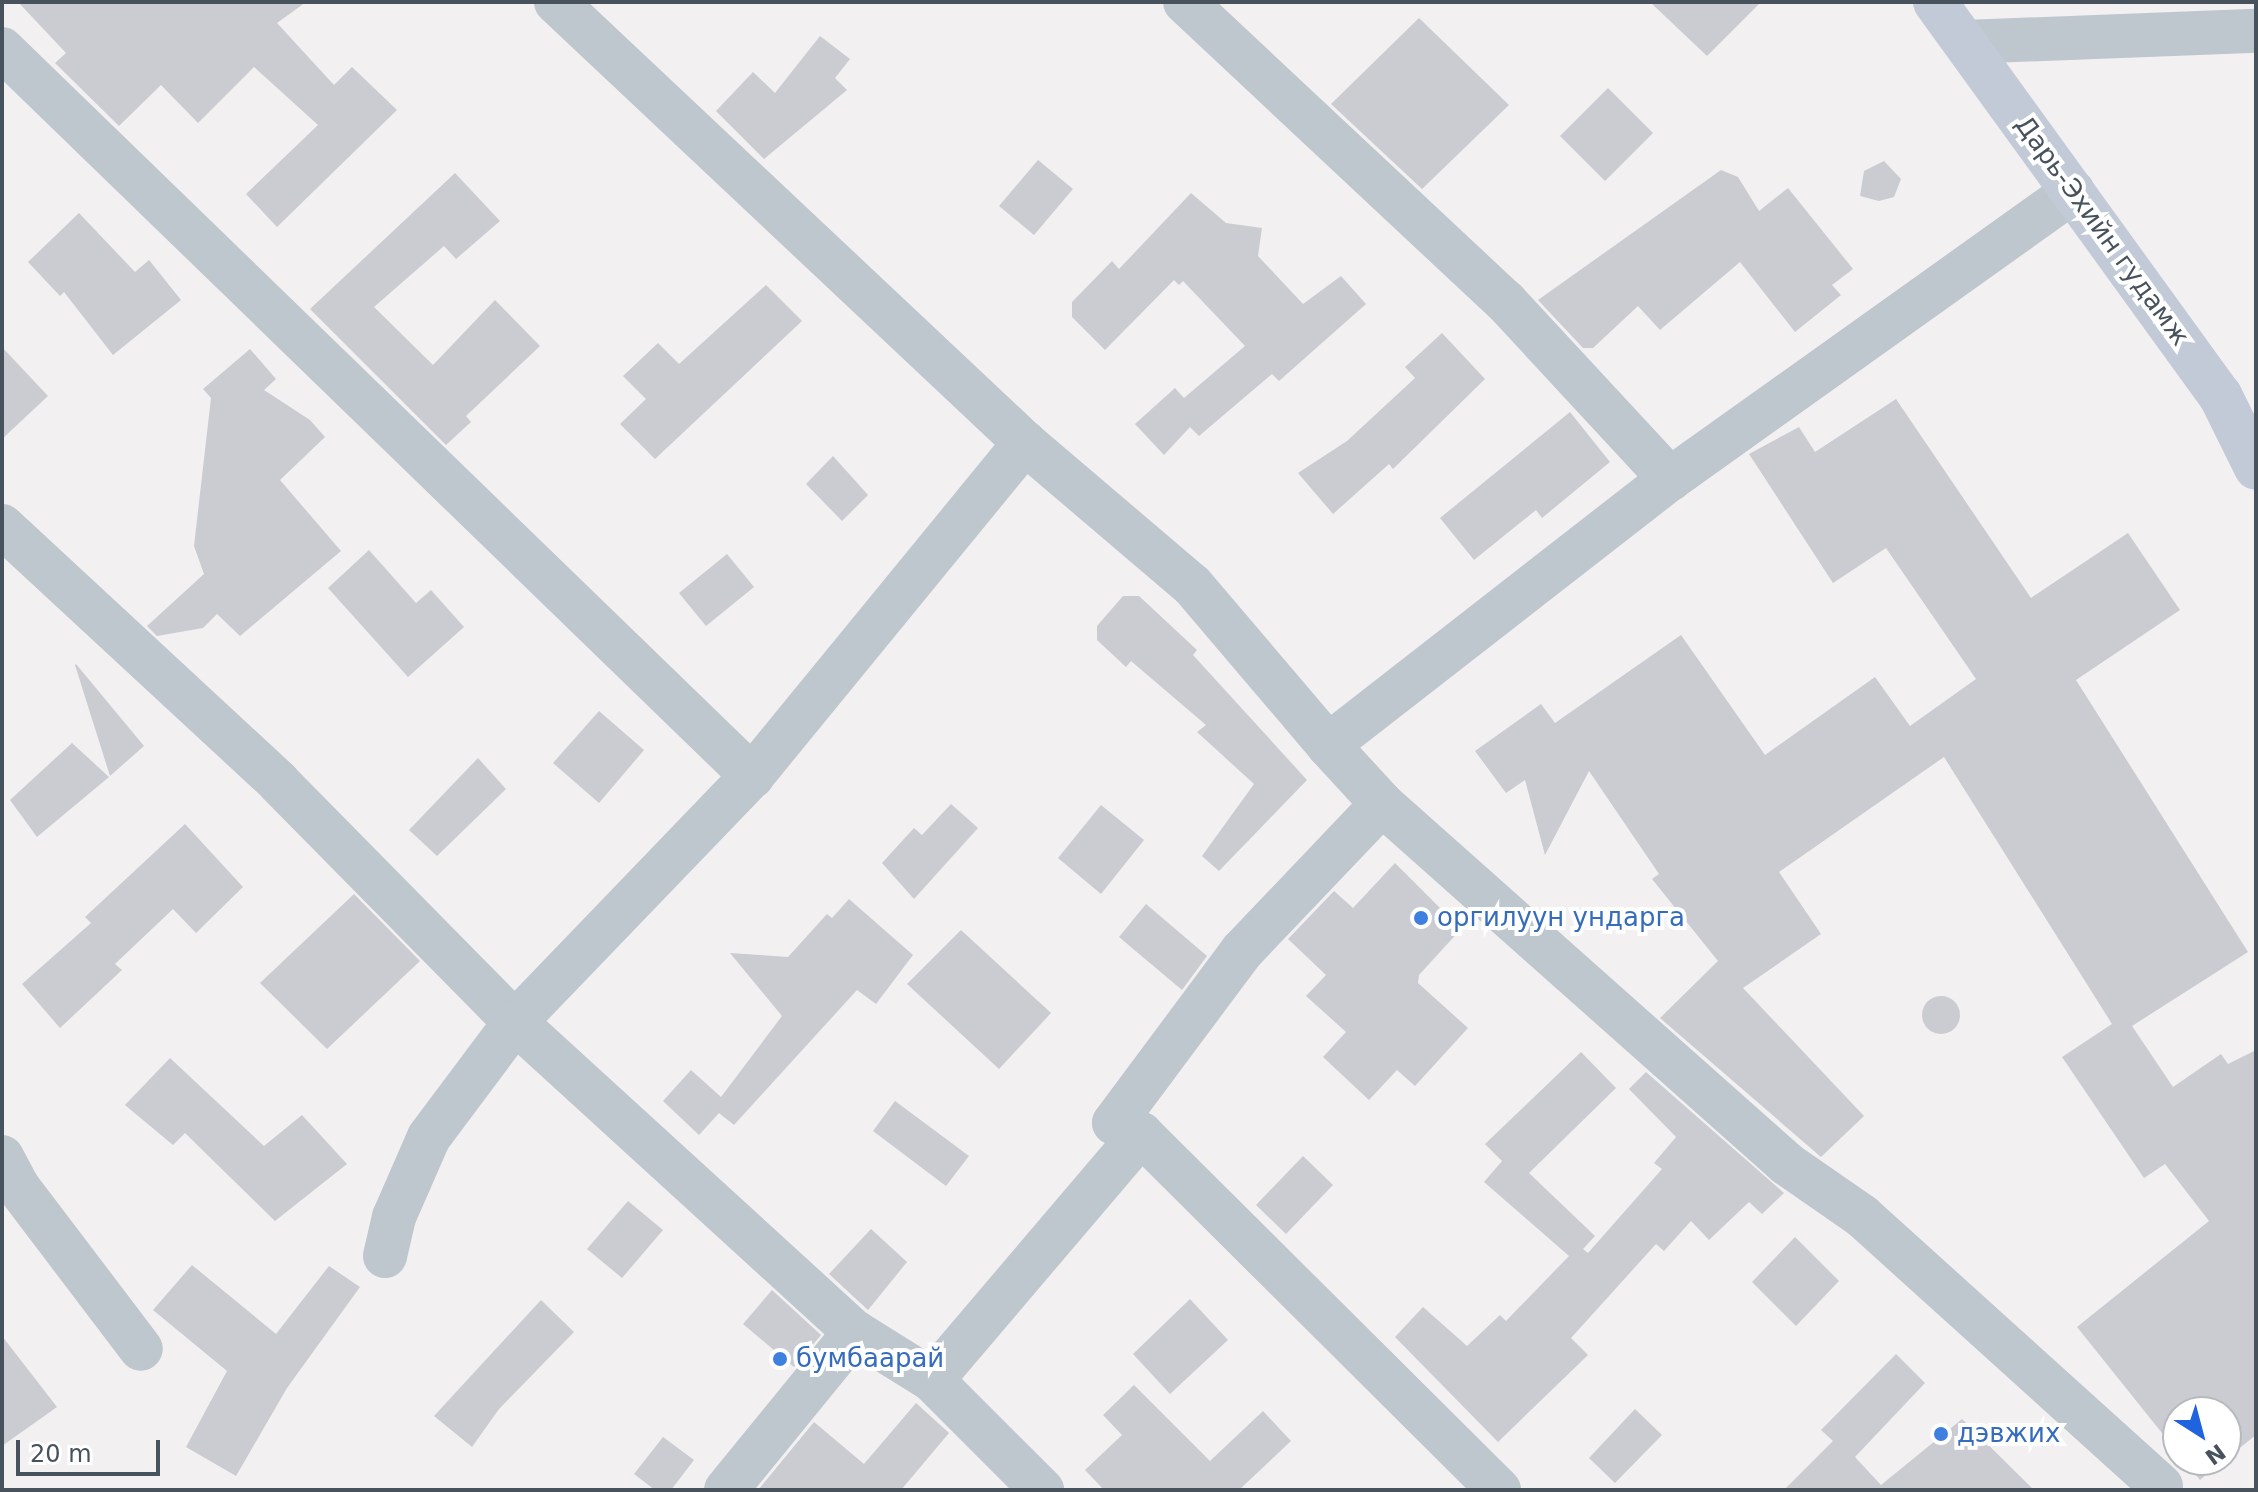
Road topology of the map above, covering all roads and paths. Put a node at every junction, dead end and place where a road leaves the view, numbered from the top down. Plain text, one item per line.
1 (556, 2) edge
2 (1185, 2) edge
3 (1935, 2) edge
4 (2256, 31) edge
5 (1965, 42) junction
6 (2, 49) edge
7 (2073, 192) junction
8 (1025, 443) junction
9 (2256, 468) edge
10 (1670, 479) junction
11 (2, 526) edge
12 (1328, 745) junction
13 (752, 776) junction
14 (1382, 804) junction
15 (515, 1022) junction
16 (1141, 1134) junction
17 (2, 1157) edge
18 (385, 1256) dead end
19 (855, 1332) junction
20 (141, 1349) dead end
21 (932, 1380) junction
22 (2162, 1489) edge
23 (726, 1490) edge
24 (1042, 1490) edge
25 (1499, 1490) edge

1 - 8 street
2 - 10 street
3 - 5 main road, Дарь-Эхийн гудамж
4 - 5 street
5 - 7 main road, Дарь-Эхийн гудамж
6 - 13 street
7 - 9 main road, Дарь-Эхийн гудамж
7 - 10 street
8 - 12 street
8 - 13 street
10 - 12 street
11 - 15 street
12 - 14 street
13 - 15 street
14 - 16 street
14 - 22 street
15 - 18 street
15 - 19 street
16 - 21 street
16 - 25 street
17 - 20 street
19 - 21 street
19 - 23 street
21 - 24 street

